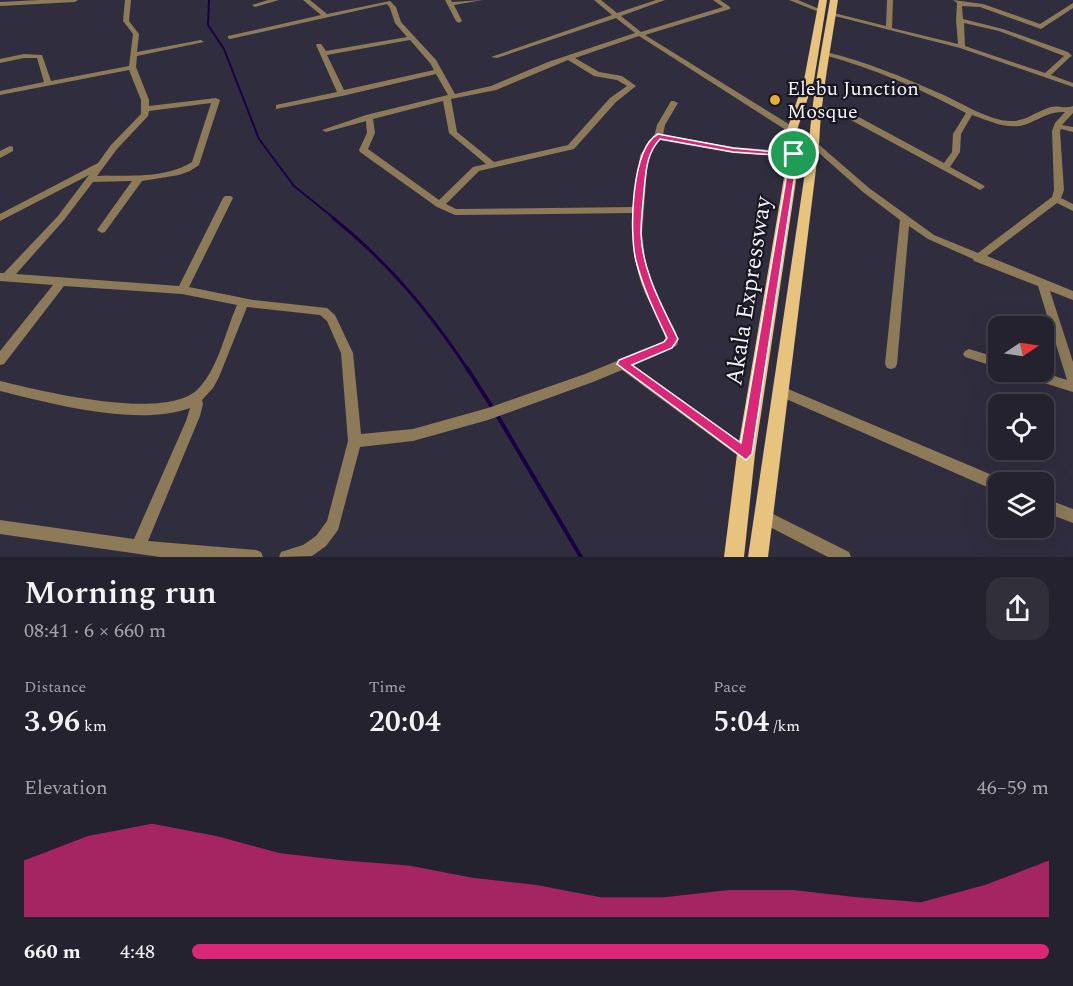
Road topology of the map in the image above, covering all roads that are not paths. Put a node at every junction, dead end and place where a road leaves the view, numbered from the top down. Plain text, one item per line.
1 (75, 0) edge
2 (128, 0) edge
3 (276, 0) edge
4 (306, 0) edge
5 (480, 0) edge
6 (597, 0) edge
7 (662, 0) edge
8 (716, 0) edge
9 (792, 0) edge
10 (834, 0) edge
11 (890, 0) edge
12 (449, 2) edge
13 (959, 2) edge
14 (975, 2) edge
15 (1073, 2) edge
16 (0, 4) edge
17 (255, 4) dead end
18 (824, 8) edge
19 (325, 15) junction
20 (614, 15) junction
21 (959, 20) junction
22 (459, 21) dead end
23 (889, 28) junction
24 (640, 34) junction
25 (230, 37) dead end
26 (412, 38) junction
27 (201, 42) dead end
28 (319, 45) dead end
29 (962, 47) junction
30 (323, 54) junction
31 (826, 54) junction
32 (133, 55) junction
33 (495, 57) dead end
34 (571, 59) junction
35 (0, 61) edge
36 (132, 67) junction
37 (439, 71) junction
38 (1046, 76) junction
39 (816, 81) junction
40 (48, 84) junction
41 (1073, 85) edge
42 (0, 93) edge
43 (342, 94) junction
44 (450, 98) junction
45 (674, 103) dead end
46 (279, 107) dead end
47 (816, 107) junction
48 (146, 109) junction
49 (1072, 109) edge
50 (970, 112) junction
51 (369, 117) junction
52 (1058, 126) junction
53 (326, 130) dead end
54 (792, 130) junction
55 (1073, 130) edge
56 (658, 137) junction
57 (814, 145) junction
58 (10, 149) dead end
59 (794, 154) junction
60 (0, 155) edge
61 (103, 164) junction
62 (491, 164) junction
63 (945, 168) junction
64 (139, 178) junction
65 (92, 179) junction
66 (980, 187) dead end
67 (228, 198) dead end
68 (1056, 199) junction
69 (440, 204) junction
70 (1073, 208) edge
71 (638, 210) junction
72 (0, 219) edge
73 (905, 220) junction
74 (102, 230) dead end
75 (978, 258) junction
76 (4, 277) edge
77 (61, 282) junction
78 (1043, 285) junction
79 (182, 290) junction
80 (1073, 296) edge
81 (243, 303) junction
82 (969, 354) dead end
83 (0, 360) edge
84 (988, 360) edge
85 (623, 364) junction
86 (891, 364) dead end
87 (1054, 381) edge
88 (1073, 381) edge
89 (0, 386) edge
90 (1073, 387) edge
91 (780, 392) junction
92 (193, 402) junction
93 (355, 441) junction
94 (746, 454) junction
95 (988, 479) edge
96 (1054, 509) edge
97 (764, 516) junction
98 (1073, 516) edge
99 (1, 529) edge
100 (138, 546) junction
101 (256, 557) edge
102 (286, 557) edge
103 (734, 557) edge
104 (758, 557) edge
105 (844, 557) edge

1 - 16 street
2 - 32 street
3 - 17 street
4 - 19 street
5 - 12 street
6 - 20 street
7 - 20 street
8 - 24 street
9 - 18 street
10 - 18 main road, Akala Expressway
11 - 23 street
12 - 22 street
13 - 14 street
13 - 21 street
14 - 15 street
18 - 23 street
18 - 31 main road, Akala Expressway
18 - 39 main road, Akala Expressway
19 - 25 street
19 - 26 street
20 - 24 street
20 - 33 street
21 - 29 street
21 - 38 street
23 - 29 street
24 - 34 street
24 - 54 street
26 - 30 street
26 - 37 street
27 - 32 street
28 - 30 street
29 - 38 street
30 - 43 street
31 - 39 main road, Akala Expressway
31 - 50 street
32 - 36 street
34 - 44 street
34 - 62 street
35 - 40 street
36 - 40 street
36 - 48 street
37 - 43 street
37 - 44 street
38 - 41 street
39 - 47 main road, Akala Expressway
39 - 54 main road, Akala Expressway
40 - 42 street
43 - 46 street
44 - 51 street
44 - 62 street
45 - 56 street
47 - 57 main road, Akala Expressway
47 - 63 street
48 - 61 street
48 - 64 street
49 - 50 street
49 - 52 street
50 - 63 street
51 - 53 street
51 - 69 street
52 - 55 street
52 - 68 street
54 - 59 main road, Akala Expressway
56 - 59 street
56 - 71 street
57 - 73 street
57 - 91 main road, Akala Expressway
58 - 60 street
59 - 94 main road, Akala Expressway
61 - 65 street
61 - 72 street
62 - 69 street
63 - 66 street
64 - 65 street
64 - 74 street
65 - 76 street
67 - 79 street
68 - 70 street
68 - 75 street
69 - 71 street
71 - 85 street
73 - 75 street
73 - 86 street
75 - 78 street
76 - 77 street
77 - 79 street
77 - 83 street
78 - 80 street
78 - 88 street
79 - 81 street
81 - 92 street
81 - 93 street
82 - 84 street
85 - 93 street
85 - 94 street
87 - 90 street
89 - 92 street
91 - 95 street
91 - 97 main road, Akala Expressway
92 - 100 street
93 - 102 street
94 - 103 main road, Akala Expressway
96 - 98 street
97 - 104 main road, Akala Expressway
97 - 105 street
99 - 100 street
100 - 101 street

